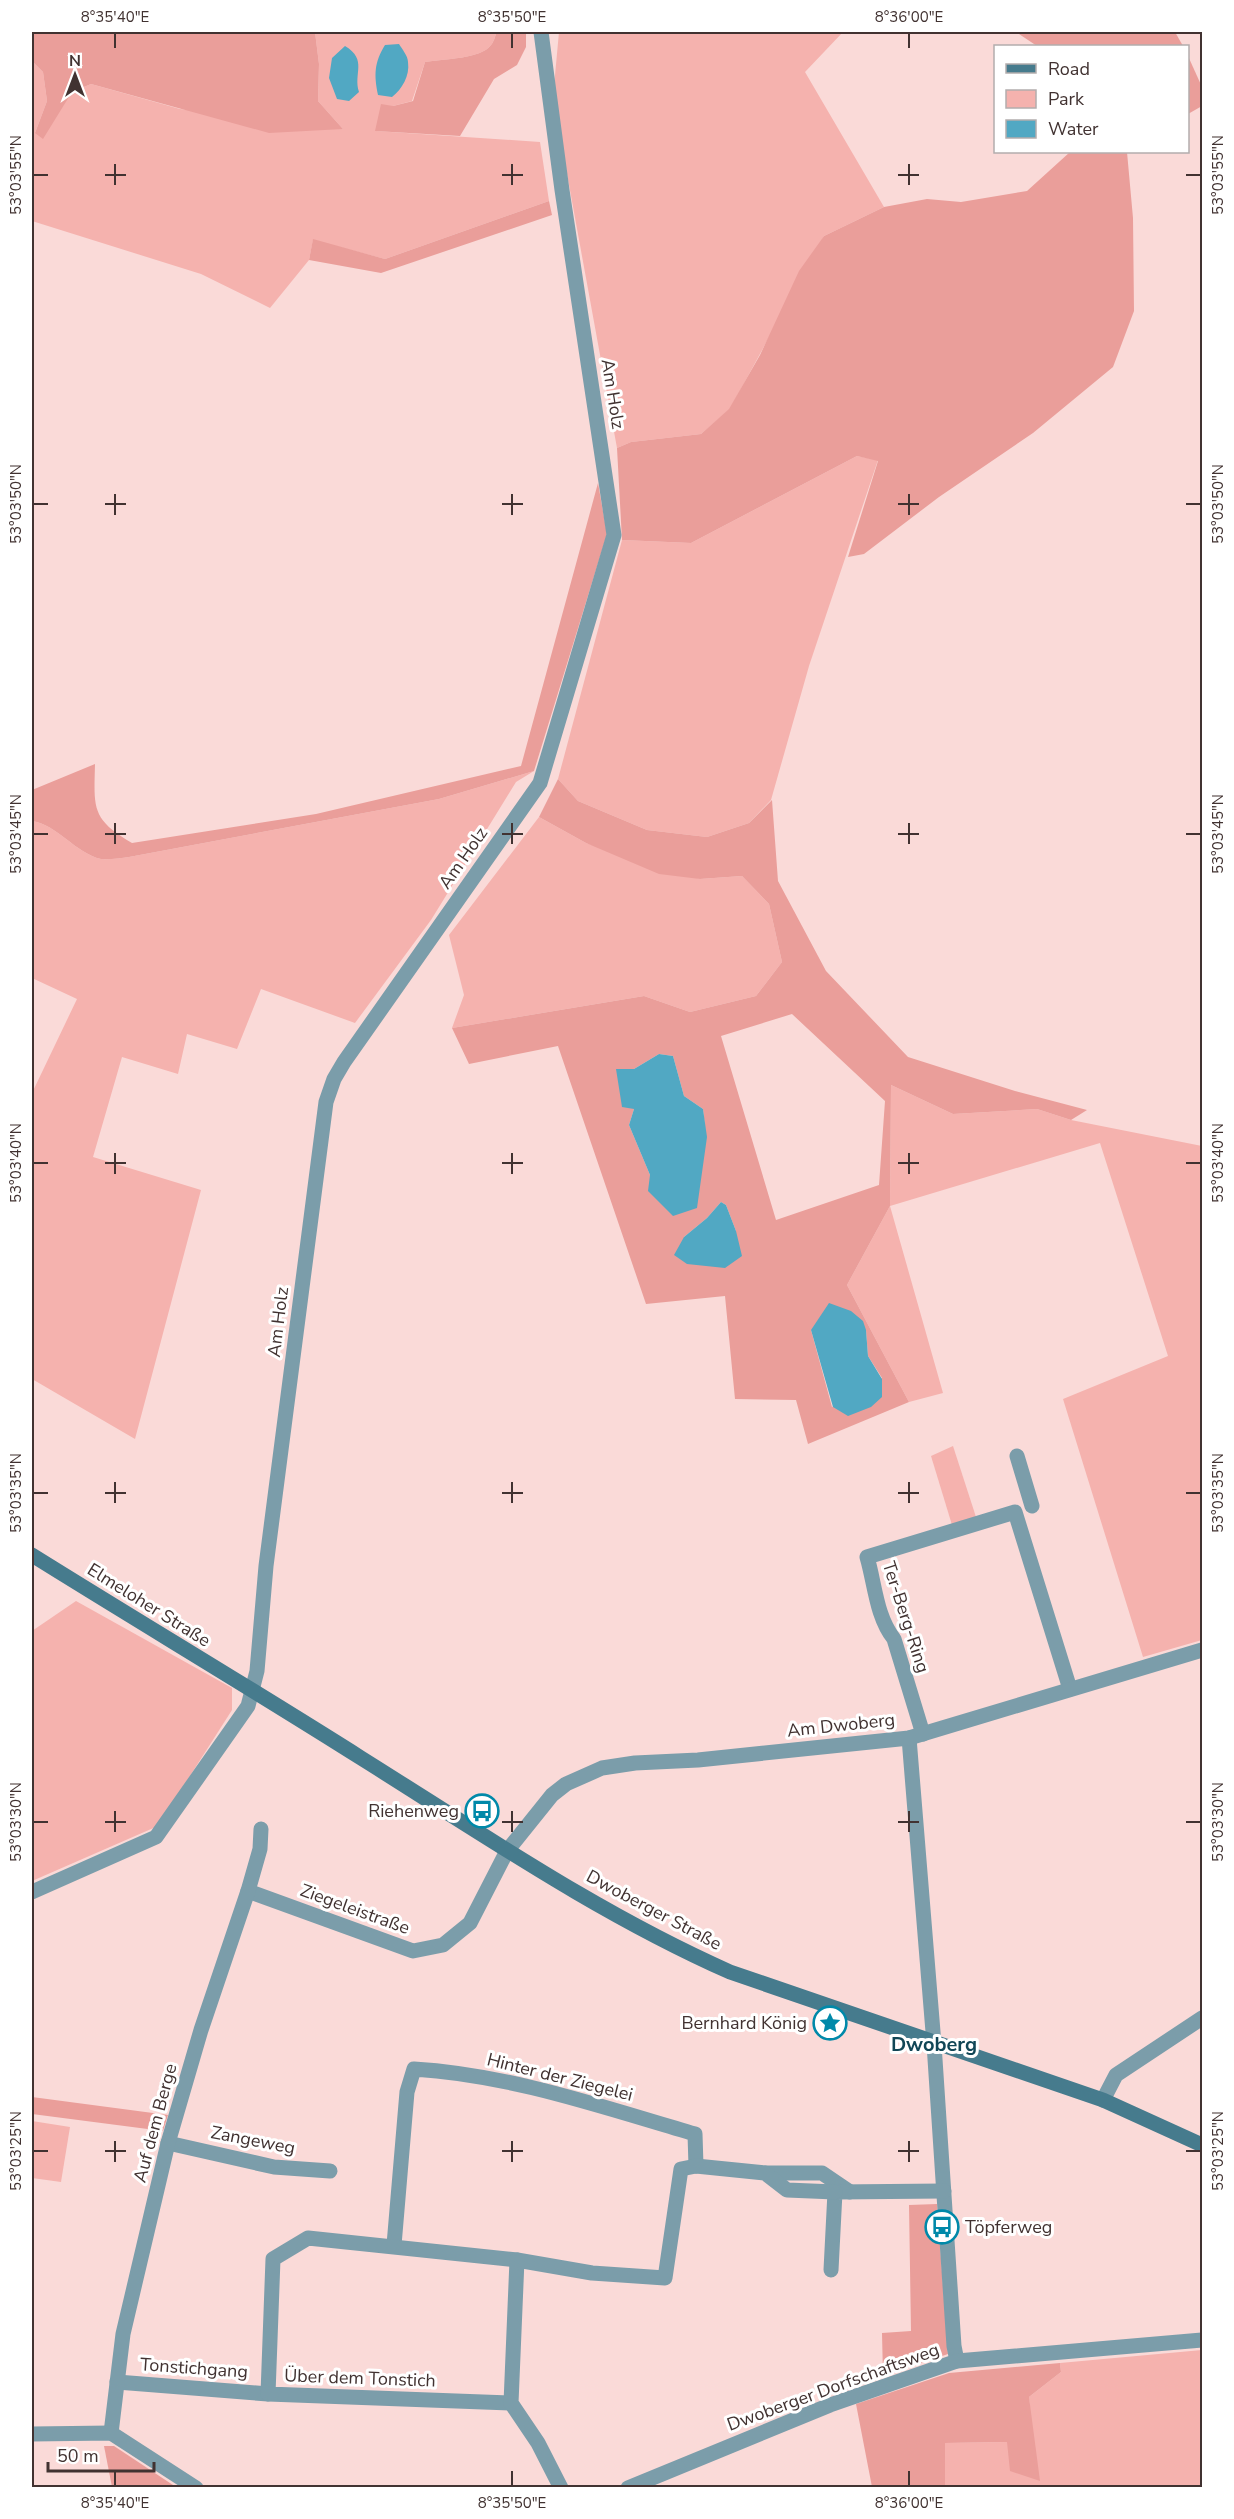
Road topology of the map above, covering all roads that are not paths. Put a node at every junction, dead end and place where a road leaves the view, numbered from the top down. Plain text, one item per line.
1 (541, 32) edge
2 (1017, 1456) dead end
3 (1015, 1512) junction
4 (32, 1555) edge
5 (1203, 1650) edge
6 (249, 1689) junction
7 (1070, 1689) junction
8 (272, 1703) joint
9 (916, 1736) junction
10 (261, 1829) dead end
11 (507, 1851) junction
12 (248, 1891) junction
13 (32, 1892) edge
14 (1203, 2018) edge
15 (934, 2044) junction
16 (1103, 2100) junction
17 (1151, 2121) junction
18 (168, 2143) junction
19 (1203, 2145) edge
20 (1203, 2155) edge
21 (696, 2166) junction
22 (330, 2171) dead end
23 (944, 2191) junction
24 (842, 2192) junction
25 (394, 2245) junction
26 (517, 2260) junction
27 (831, 2271) dead end
28 (1203, 2340) edge
29 (957, 2361) junction
30 (117, 2382) junction
31 (268, 2394) junction
32 (511, 2403) junction
33 (111, 2433) junction
34 (32, 2434) edge
35 (196, 2487) edge
36 (561, 2487) edge
37 (628, 2487) edge

1 - 6 street, Am Holz
2 - 3 street, Ter-Berg-Ring
3 - 7 street
3 - 9 street, Ter-Berg-Ring
4 - 6 street, Elmeloher Straße
5 - 7 street, Am Dwoberg
6 - 8 street, Elmeloher Straße
6 - 13 street
7 - 9 street, Am Dwoberg
8 - 11 street, Dwoberger Straße
9 - 11 street, Am Dwoberg
9 - 15 street
10 - 12 street, Auf dem Berge
11 - 12 street, Ziegeleistraße
11 - 15 street, Dwoberger Straße
12 - 18 street, Auf dem Berge
14 - 16 street
15 - 16 street, Dwoberger Straße
15 - 23 street
16 - 17 street, Dwoberger Straße
17 - 19 street, Dwoberger Straße
17 - 20 street, Dwoberger Straße
18 - 22 street, Zangeweg
18 - 30 street, Auf dem Berge
21 - 24 street
21 - 25 street, Hinter der Ziegelei
21 - 26 street, Über dem Tonstich
23 - 24 street
23 - 29 street
24 - 27 street
25 - 26 street, Über dem Tonstich
25 - 31 street, Über dem Tonstich
26 - 32 street
28 - 29 street, Dwoberger Dorfschaftsweg
29 - 37 street, Dwoberger Dorfschaftsweg
30 - 31 street, Tonstichgang
30 - 33 street, Auf dem Berge
31 - 32 street, Über dem Tonstich
32 - 36 street
33 - 34 street
33 - 35 street

